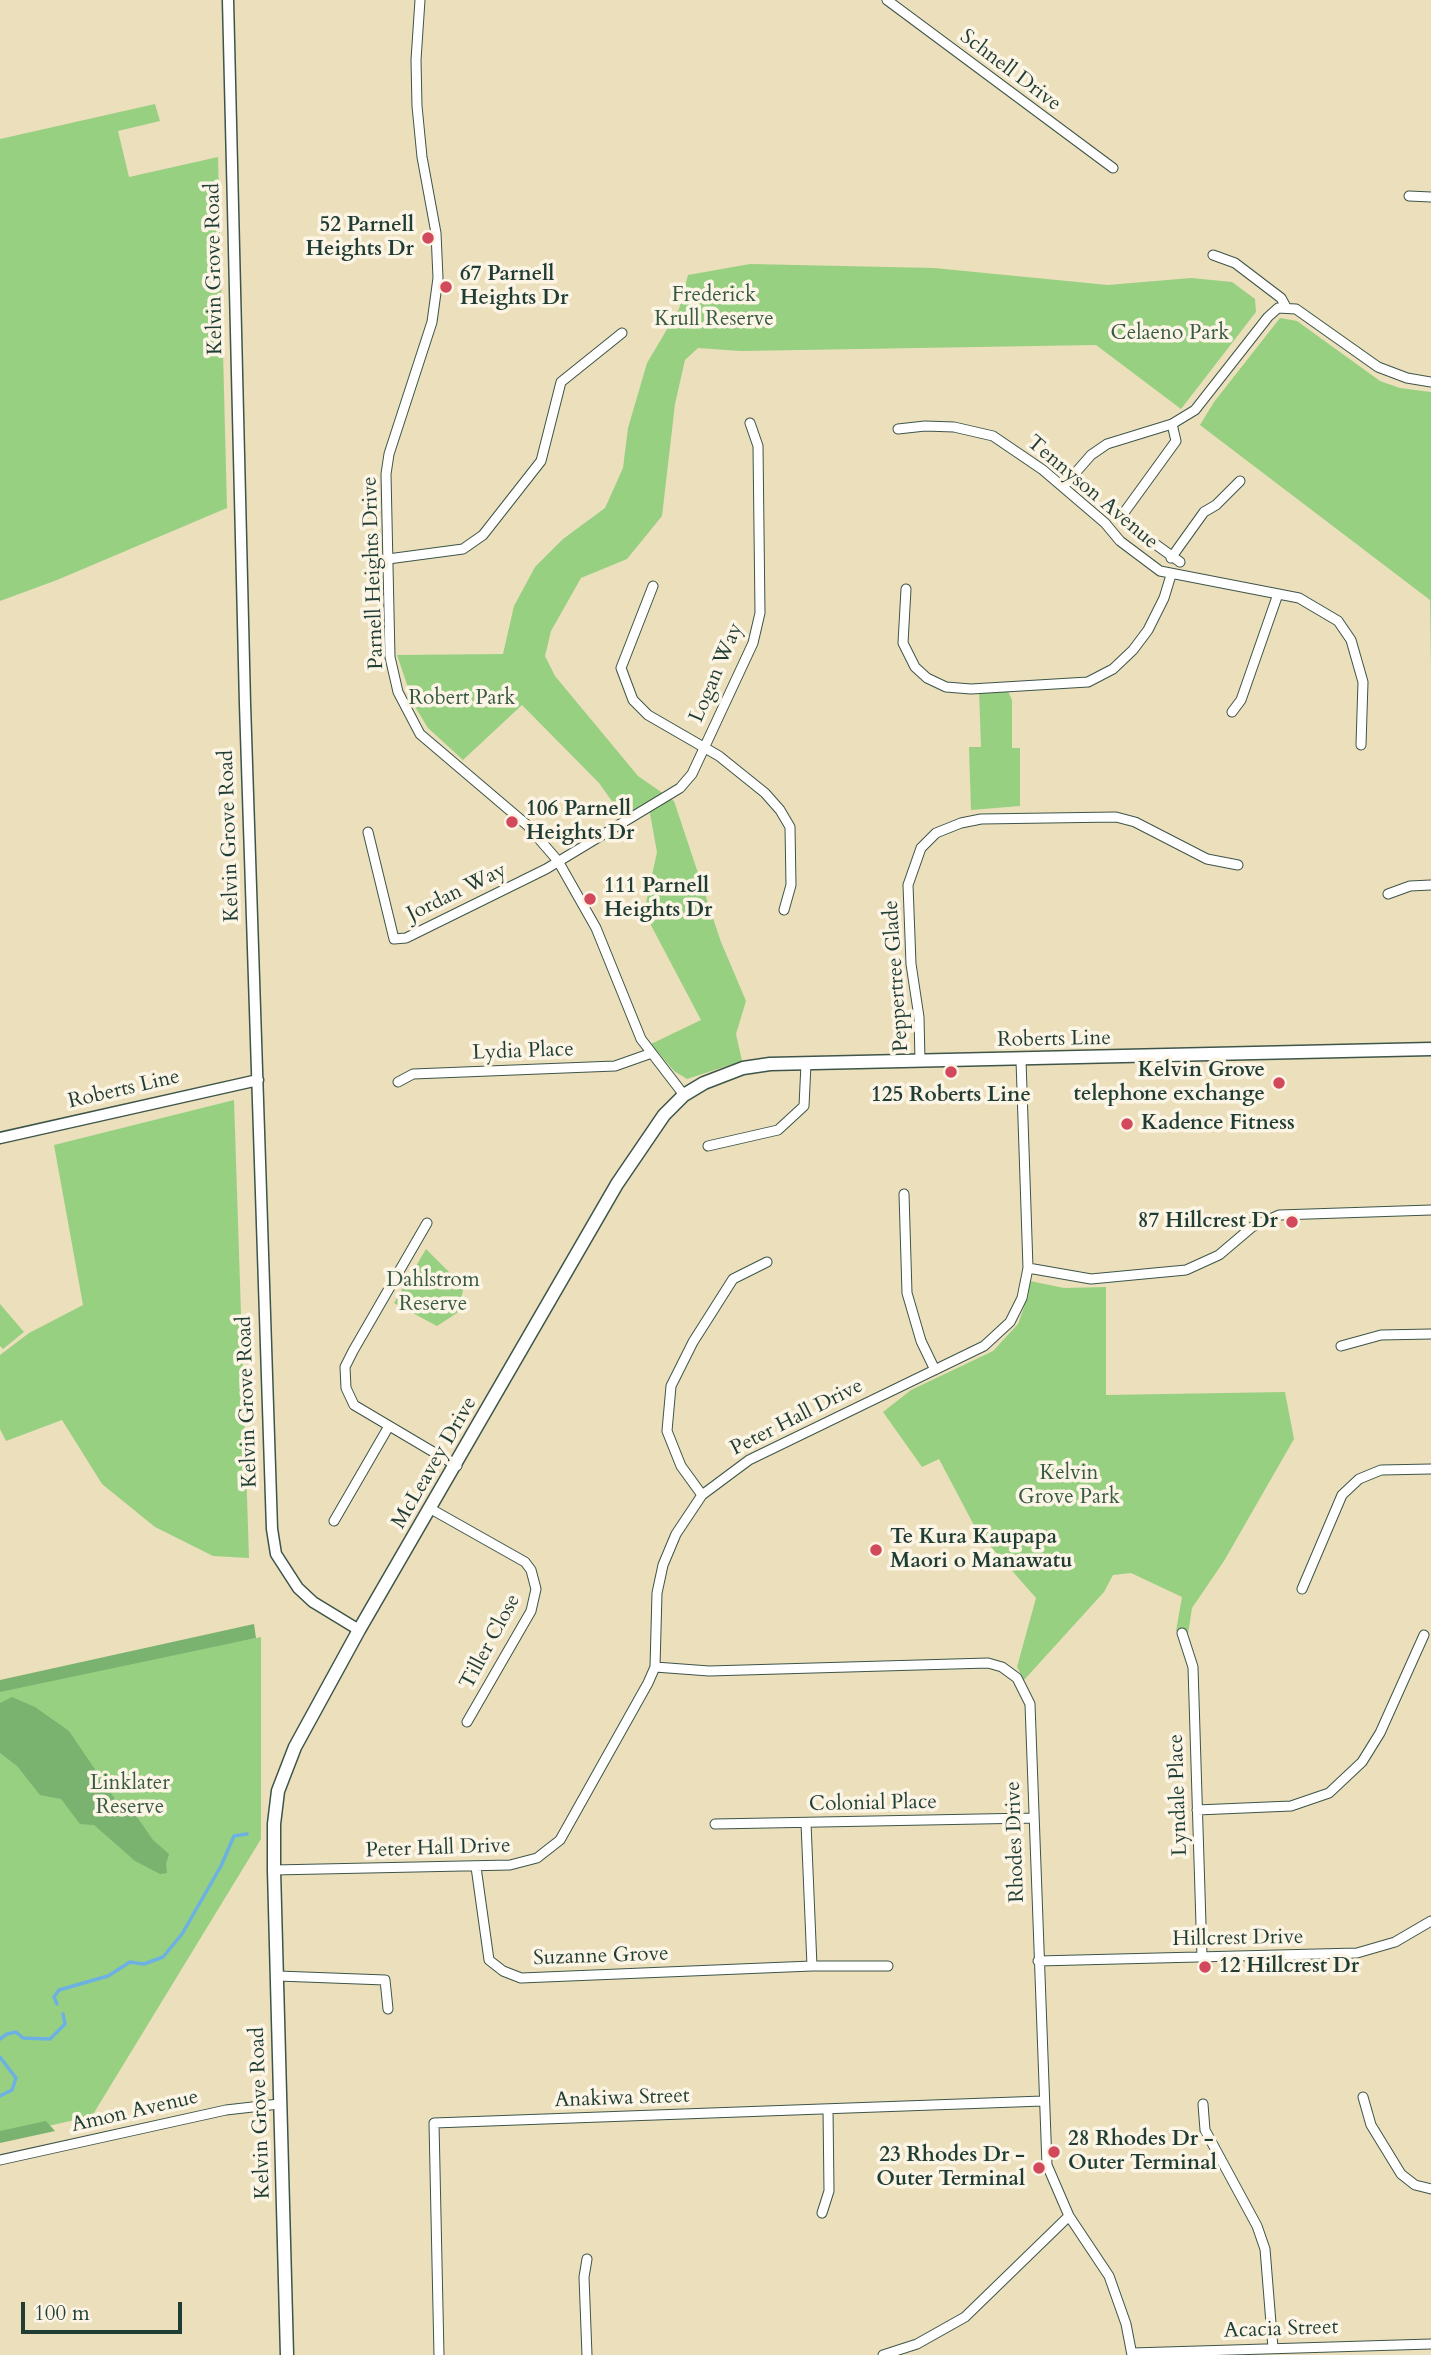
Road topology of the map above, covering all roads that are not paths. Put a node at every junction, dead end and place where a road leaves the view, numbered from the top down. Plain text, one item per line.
1 (228, 0) edge
2 (420, 0) edge
3 (887, 0) edge
4 (1113, 168) dead end
5 (1409, 196) dead end
6 (1431, 197) edge
7 (1213, 256) dead end
8 (1286, 307) junction
9 (622, 333) dead end
10 (1431, 382) edge
11 (750, 423) dead end
12 (1172, 424) junction
13 (898, 429) dead end
14 (1240, 481) dead end
15 (1063, 487) junction
16 (388, 559) junction
17 (1171, 575) junction
18 (653, 586) dead end
19 (906, 589) dead end
20 (1278, 594) junction
21 (1232, 712) dead end
22 (1361, 745) dead end
23 (705, 746) junction
24 (368, 832) dead end
25 (558, 861) junction
26 (1238, 865) dead end
27 (1431, 885) edge
28 (1388, 894) dead end
29 (784, 910) dead end
30 (1431, 1049) edge
31 (649, 1054) junction
32 (1021, 1060) junction
33 (920, 1061) junction
34 (806, 1064) junction
35 (258, 1080) junction
36 (398, 1082) dead end
37 (684, 1095) junction
38 (0, 1138) edge
39 (708, 1146) dead end
40 (904, 1194) dead end
41 (1431, 1210) edge
42 (427, 1223) dead end
43 (767, 1262) dead end
44 (1028, 1268) junction
45 (1431, 1334) edge
46 (1341, 1346) dead end
47 (935, 1370) junction
48 (389, 1426) junction
49 (457, 1466) junction
50 (1431, 1469) edge
51 (702, 1495) junction
52 (431, 1508) junction
53 (334, 1521) dead end
54 (1303, 1589) dead end
55 (359, 1630) junction
56 (1182, 1633) dead end
57 (1424, 1635) dead end
58 (654, 1667) junction
59 (467, 1722) dead end
60 (1197, 1810) junction
61 (1032, 1818) junction
62 (806, 1823) junction
63 (715, 1824) dead end
64 (476, 1867) junction
65 (274, 1870) junction
66 (1431, 1921) edge
67 (1202, 1957) junction
68 (1038, 1961) junction
69 (812, 1966) junction
70 (888, 1966) dead end
71 (278, 1976) junction
72 (388, 2009) dead end
73 (1363, 2097) dead end
74 (1043, 2101) junction
75 (279, 2104) junction
76 (1203, 2104) dead end
77 (828, 2109) junction
78 (0, 2160) edge
79 (1431, 2189) edge
80 (822, 2213) dead end
81 (1069, 2216) junction
82 (587, 2259) dead end
83 (1431, 2344) edge
84 (1273, 2348) junction
85 (1132, 2354) edge
86 (287, 2355) edge
87 (439, 2355) edge
88 (587, 2355) edge
89 (883, 2355) edge

1 - 35 street, Kelvin Grove Road
2 - 16 street, Parnell Heights Drive
3 - 4 street, Schnell Drive
5 - 6 street
7 - 8 street
8 - 10 street
8 - 12 street
9 - 16 street
11 - 23 street, Logan Way
12 - 14 street
12 - 15 street
13 - 15 street, Tennyson Avenue
15 - 17 street, Tennyson Avenue
16 - 25 street, Parnell Heights Drive
17 - 19 street
17 - 20 street, Tennyson Avenue
18 - 23 street
20 - 21 street
20 - 22 street, Tennyson Avenue
23 - 25 street, Logan Way
23 - 29 street
24 - 25 street, Jordan Way
25 - 31 street, Parnell Heights Drive
26 - 33 street, Peppertree Glade
27 - 28 street
30 - 32 main road, Roberts Line
31 - 36 street, Lydia Place
31 - 37 street, Parnell Heights Drive
32 - 33 main road, Roberts Line
32 - 44 street, Peter Hall Drive
33 - 34 main road, Roberts Line
34 - 37 main road, Roberts Line
34 - 39 street
35 - 38 street, Roberts Line
35 - 55 street, Kelvin Grove Road
37 - 49 main road, McLeavey Drive
40 - 47 street
41 - 44 street
42 - 48 street
43 - 51 street
44 - 47 street, Peter Hall Drive
45 - 46 street
47 - 51 street, Peter Hall Drive
48 - 49 street
48 - 53 street
49 - 52 main road, McLeavey Drive
50 - 54 street
51 - 58 street, Peter Hall Drive
52 - 55 main road, McLeavey Drive
52 - 59 street, Tiller Close
55 - 65 main road, McLeavey Drive
56 - 60 street, Lyndale Place
57 - 60 street
58 - 61 street, Rhodes Drive
58 - 64 street, Peter Hall Drive
60 - 67 street, Lyndale Place
61 - 62 street, Colonial Place
61 - 68 street, Rhodes Drive
62 - 63 street, Colonial Place
62 - 69 street
64 - 65 street, Peter Hall Drive
64 - 69 street, Suzanne Grove
65 - 71 main road, Kelvin Grove Road
66 - 67 street, Hillcrest Drive
67 - 68 street, Hillcrest Drive
68 - 74 street, Rhodes Drive
69 - 70 street, Suzanne Grove
71 - 72 street
71 - 75 main road, Kelvin Grove Road
73 - 79 street
74 - 77 street, Anakiwa Street
74 - 81 street, Rhodes Drive
75 - 78 street, Amon Avenue
75 - 86 main road, Kelvin Grove Road
76 - 84 street
77 - 80 street
77 - 87 street, Anakiwa Street
81 - 85 street, Rhodes Drive
81 - 89 street
82 - 88 street
83 - 84 street, Acacia Street
84 - 85 street, Acacia Street

